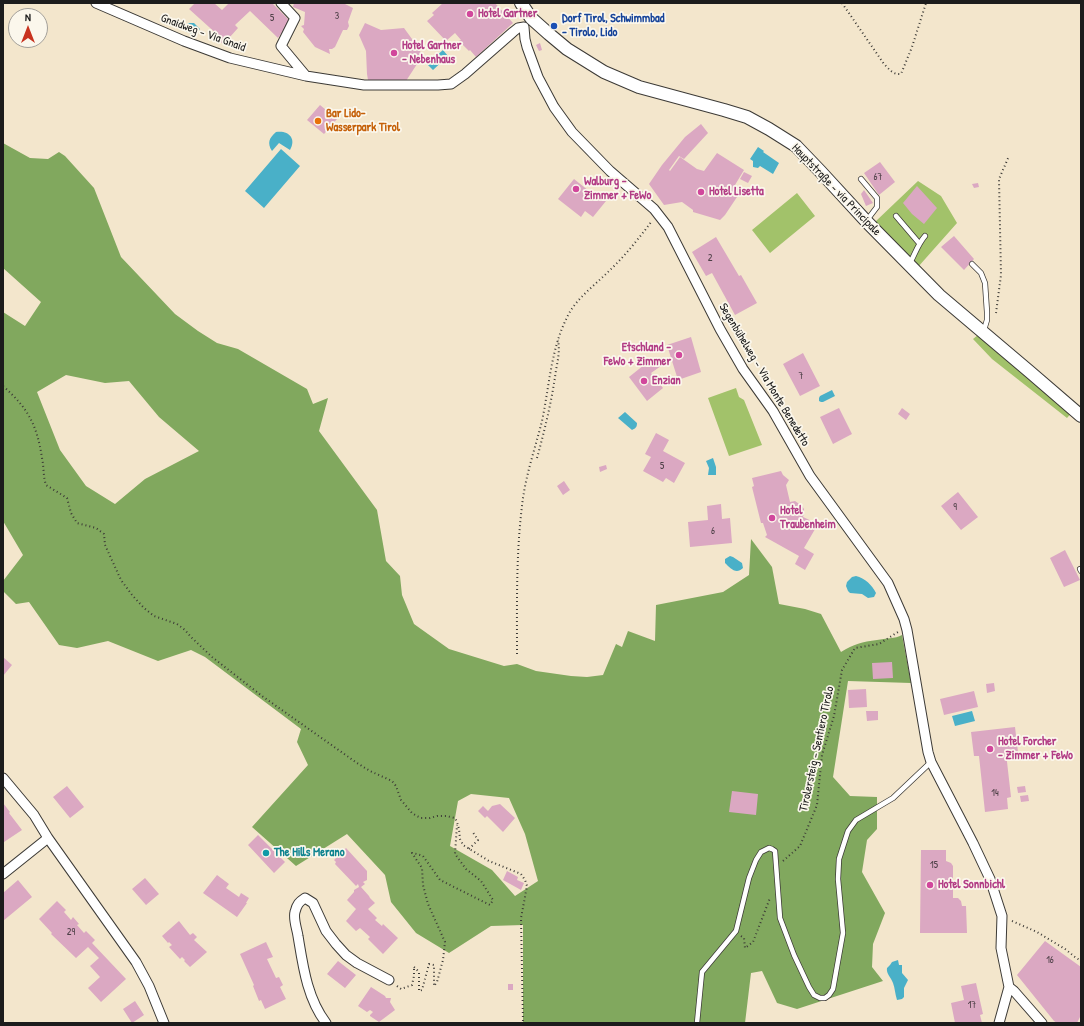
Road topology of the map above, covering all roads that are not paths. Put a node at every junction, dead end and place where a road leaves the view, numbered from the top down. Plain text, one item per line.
1 (96, 3) edge
2 (280, 3) edge
3 (521, 3) edge
4 (528, 22) junction
5 (306, 76) junction
6 (861, 179) dead end
7 (896, 216) dead end
8 (866, 221) junction
9 (925, 236) dead end
10 (919, 243) junction
11 (972, 264) dead end
12 (909, 265) junction
13 (983, 332) junction
14 (1081, 416) edge
15 (931, 762) junction
16 (3, 778) edge
17 (48, 838) junction
18 (3, 874) edge
19 (389, 980) dead end
20 (1009, 987) junction
21 (164, 1023) edge
22 (326, 1023) edge
23 (697, 1023) edge
24 (999, 1023) edge
25 (1042, 1023) edge

1 - 5 street, Gnaidweg - Via Gnaid
2 - 5 street
3 - 4 street, Hauptstraße - via Principale
4 - 5 street, Gnaidweg - Via Gnaid
4 - 8 street, Hauptstraße - via Principale
4 - 15 street, Segenbühelweg - Via Monte Benedetto
6 - 8 lane
7 - 10 lane
8 - 12 street, Hauptstraße - via Principale
9 - 10 lane
10 - 12 lane
11 - 13 lane
12 - 13 street, Hauptstraße - via Principale
13 - 14 street, Hauptstraße - via Principale
15 - 20 street, Segenbühelweg - Via Monte Benedetto
15 - 23 lane
16 - 17 street
17 - 18 street
17 - 21 street
19 - 22 street
20 - 24 street
20 - 25 street

